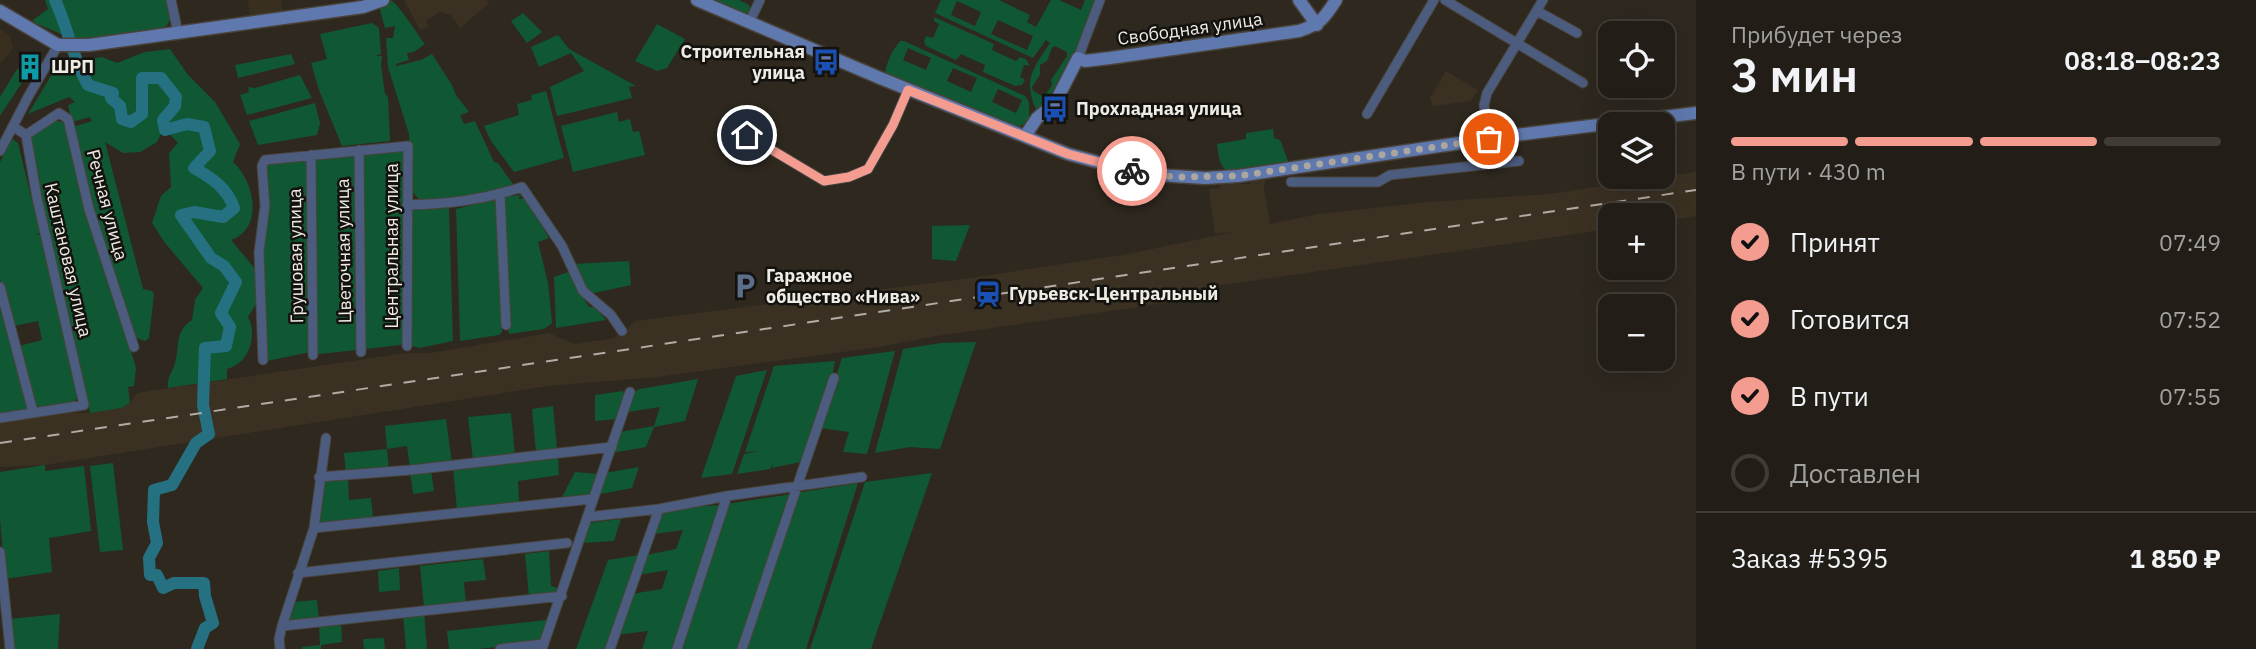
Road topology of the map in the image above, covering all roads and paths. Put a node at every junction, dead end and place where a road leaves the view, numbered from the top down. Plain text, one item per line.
1 (171, 0) edge
2 (383, 0) edge
3 (697, 0) edge
4 (760, 0) edge
5 (1100, 0) edge
6 (1299, 0) edge
7 (1336, 0) edge
8 (1434, 0) edge
9 (1445, 0) edge
10 (1544, 0) edge
11 (0, 11) edge
12 (1537, 11) junction
13 (749, 23) junction
14 (1317, 25) junction
15 (178, 33) junction
16 (1577, 33) dead end
17 (1518, 44) junction
18 (58, 45) junction
19 (1078, 58) junction
20 (1583, 83) dead end
21 (908, 90) junction
22 (1696, 113) edge
23 (1367, 114) dead end
24 (14, 127) junction
25 (26, 135) junction
26 (747, 135) dead end
27 (1025, 136) junction
28 (1489, 139) junction
29 (359, 150) junction
30 (0, 151) edge
31 (311, 155) junction
32 (1519, 160) dead end
33 (1492, 163) junction
34 (1291, 182) dead end
35 (500, 195) junction
36 (407, 205) junction
37 (0, 287) edge
38 (506, 325) dead end
39 (622, 331) dead end
40 (407, 346) dead end
41 (134, 347) dead end
42 (361, 352) dead end
43 (313, 355) dead end
44 (263, 360) dead end
45 (834, 378) dead end
46 (630, 391) dead end
47 (33, 412) junction
48 (0, 418) edge
49 (326, 438) dead end
50 (612, 447) junction
51 (319, 477) junction
52 (862, 477) dead end
53 (797, 485) junction
54 (727, 496) junction
55 (592, 499) junction
56 (659, 509) junction
57 (587, 517) junction
58 (314, 528) junction
59 (567, 543) dead end
60 (0, 552) edge
61 (298, 573) junction
62 (562, 596) junction
63 (282, 626) junction
64 (543, 647) edge
65 (10, 649) edge
66 (280, 649) edge
67 (500, 649) edge
68 (610, 649) edge
69 (677, 649) edge
70 (742, 649) edge

1 - 15 street
2 - 15 main road
3 - 13 main road
4 - 13 street
5 - 19 street
6 - 14 main road
7 - 14 main road
8 - 23 street
9 - 17 street
10 - 12 street
11 - 18 main road
12 - 16 street
12 - 17 street
13 - 21 main road
14 - 19 main road, Свободная улица
15 - 18 main road
17 - 20 street
17 - 28 street
18 - 24 street
19 - 27 main road
21 - 26 street
21 - 27 main road
22 - 28 main road
24 - 25 street
24 - 30 street
25 - 41 street, Речная улица
25 - 47 street, Каштановая улица
27 - 28 main road
28 - 33 street
29 - 31 street
29 - 36 street, Центральная улица
29 - 42 street, Цветочная улица
31 - 43 street, Грушовая улица
31 - 44 street
32 - 33 street
33 - 34 street
35 - 36 street
35 - 38 street
35 - 39 street
36 - 40 street, Центральная улица
37 - 47 street
45 - 53 street
46 - 50 street
47 - 48 street
49 - 51 street
50 - 51 street
50 - 55 street
51 - 58 street
52 - 53 street
53 - 54 street
53 - 70 street
54 - 56 street
54 - 69 street
55 - 57 street
55 - 58 street
56 - 57 street
56 - 68 street
57 - 62 street
58 - 61 street
59 - 61 street
60 - 65 street
61 - 63 street
62 - 63 street
62 - 64 street
63 - 66 street
64 - 67 street

